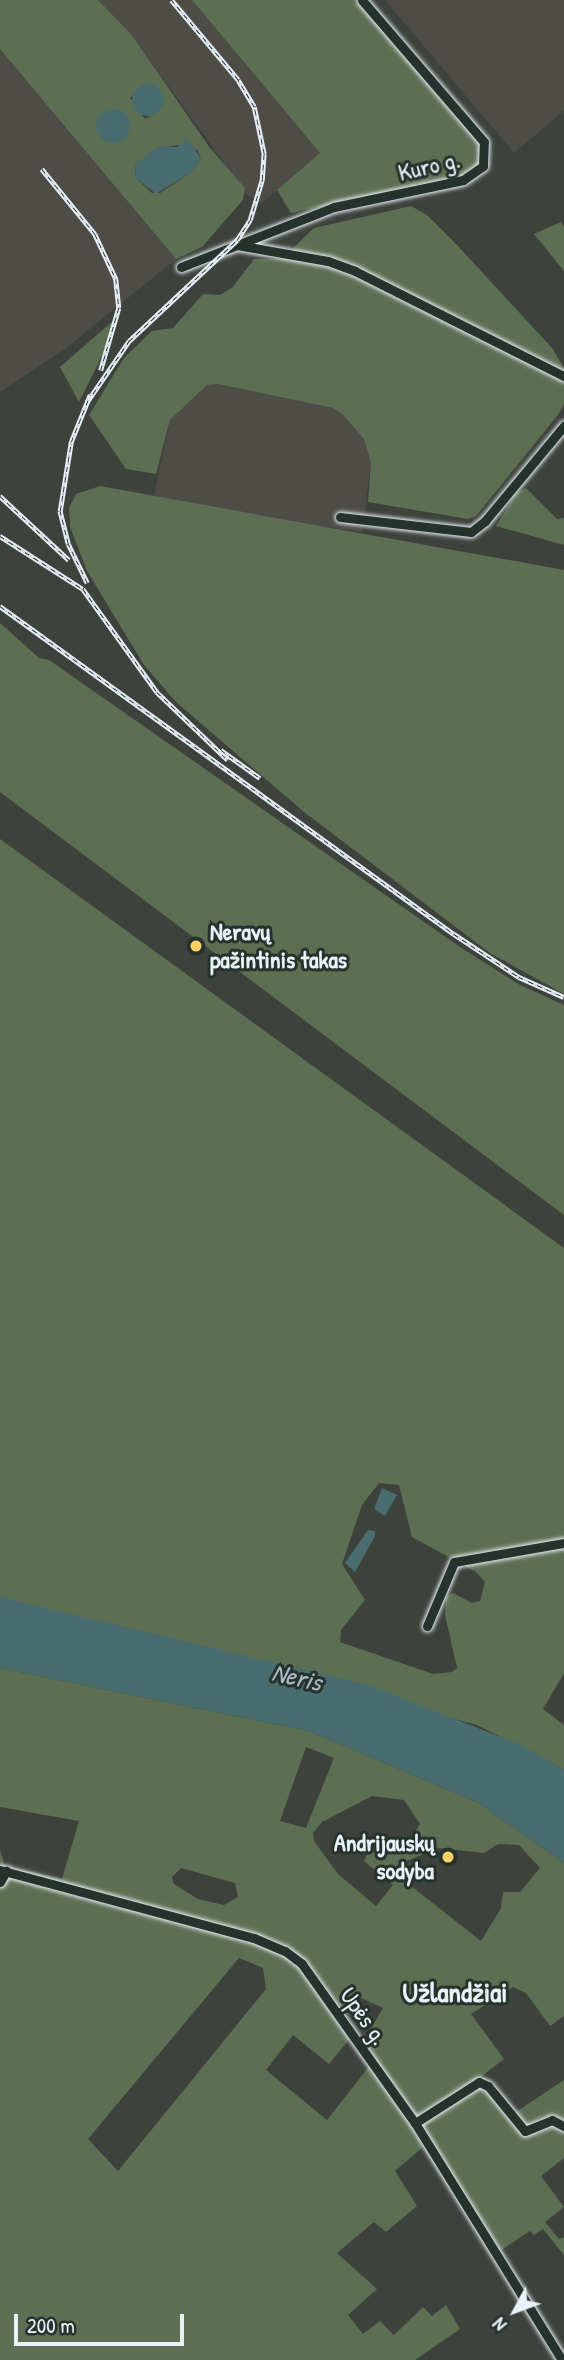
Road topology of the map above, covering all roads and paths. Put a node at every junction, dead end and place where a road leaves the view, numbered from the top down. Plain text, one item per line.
1 (362, 0) edge
2 (237, 244) junction
3 (181, 267) dead end
4 (564, 376) edge
5 (564, 426) edge
6 (340, 517) dead end
7 (564, 1543) edge
8 (427, 1626) dead end
9 (3, 1870) edge
10 (0, 1882) edge
11 (415, 2123) junction
12 (564, 2126) edge
13 (562, 2360) edge

1 - 2 street, Kuro g.
2 - 3 street, Kuro g.
2 - 4 street
5 - 6 street
7 - 8 street
9 - 10 street
9 - 11 street, Upės g.
11 - 12 street
11 - 13 street, Upės g.

